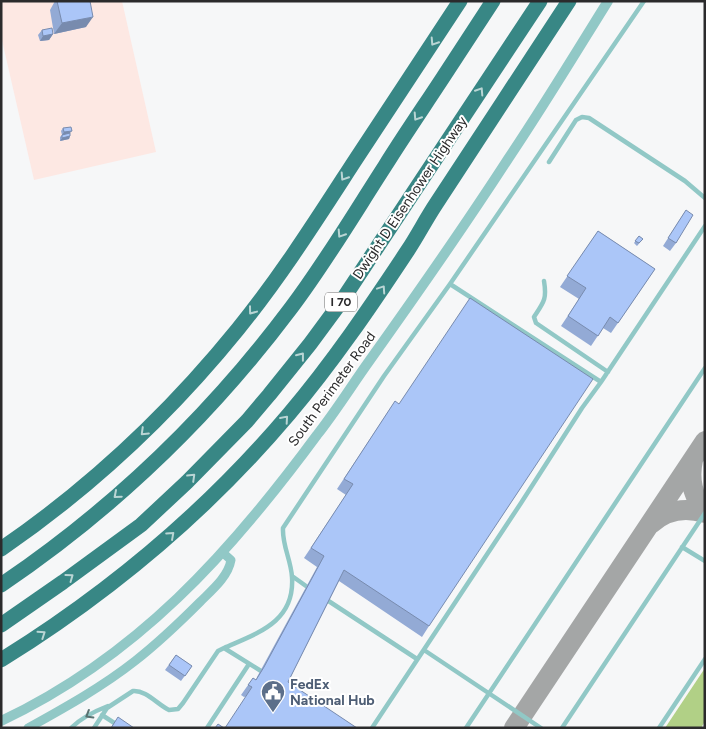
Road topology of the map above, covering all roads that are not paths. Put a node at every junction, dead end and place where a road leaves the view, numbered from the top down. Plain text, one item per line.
1 (460, 1) edge
2 (541, 1) edge
3 (569, 1) edge
4 (608, 1) edge
5 (644, 1) edge
6 (493, 2) edge
7 (549, 162) dead end
8 (705, 198) edge
9 (705, 226) edge
10 (544, 281) dead end
11 (450, 284) junction
12 (705, 368) edge
13 (608, 372) junction
14 (601, 382) junction
15 (705, 513) edge
16 (682, 547) junction
17 (1, 549) edge
18 (222, 552) junction
19 (705, 562) edge
20 (292, 576) junction
21 (1, 585) edge
22 (306, 586) edge
23 (327, 600) edge
24 (1, 625) edge
25 (224, 648) junction
26 (424, 650) junction
27 (705, 659) edge
28 (1, 660) edge
29 (417, 660) junction
30 (249, 664) junction
31 (261, 671) edge
32 (489, 693) junction
33 (110, 706) junction
34 (102, 715) junction
35 (1, 721) edge
36 (28, 728) edge
37 (71, 728) edge
38 (94, 728) edge
39 (122, 728) edge
40 (207, 728) edge
41 (372, 728) edge
42 (466, 728) edge
43 (541, 728) edge
44 (562, 728) edge
45 (659, 728) edge

1 -> 17 highway
24 -> 2 highway, Dwight D Eisenhower Highway / I 70
28 -> 3 highway
4 - 18 street, South Perimeter Road
5 - 11 lane
6 -> 21 highway, I 70
7 - 8 lane
9 - 13 lane
10 - 13 lane
11 - 14 lane
11 - 20 lane
12 - 32 lane
13 - 14 lane
14 - 26 lane
15 - 16 lane
16 - 19 lane
16 - 44 lane
18 - 35 street, South Perimeter Road
18 - 36 street
20 - 22 lane
20 - 25 lane
23 - 29 lane
25 - 30 lane
25 - 33 lane
26 - 29 lane
26 - 32 lane
27 - 45 lane
29 - 41 lane
30 - 31 lane
30 - 40 lane
32 - 42 lane
32 - 43 lane
33 - 34 lane
33 -> 37 lane
34 - 38 lane
34 - 39 lane

